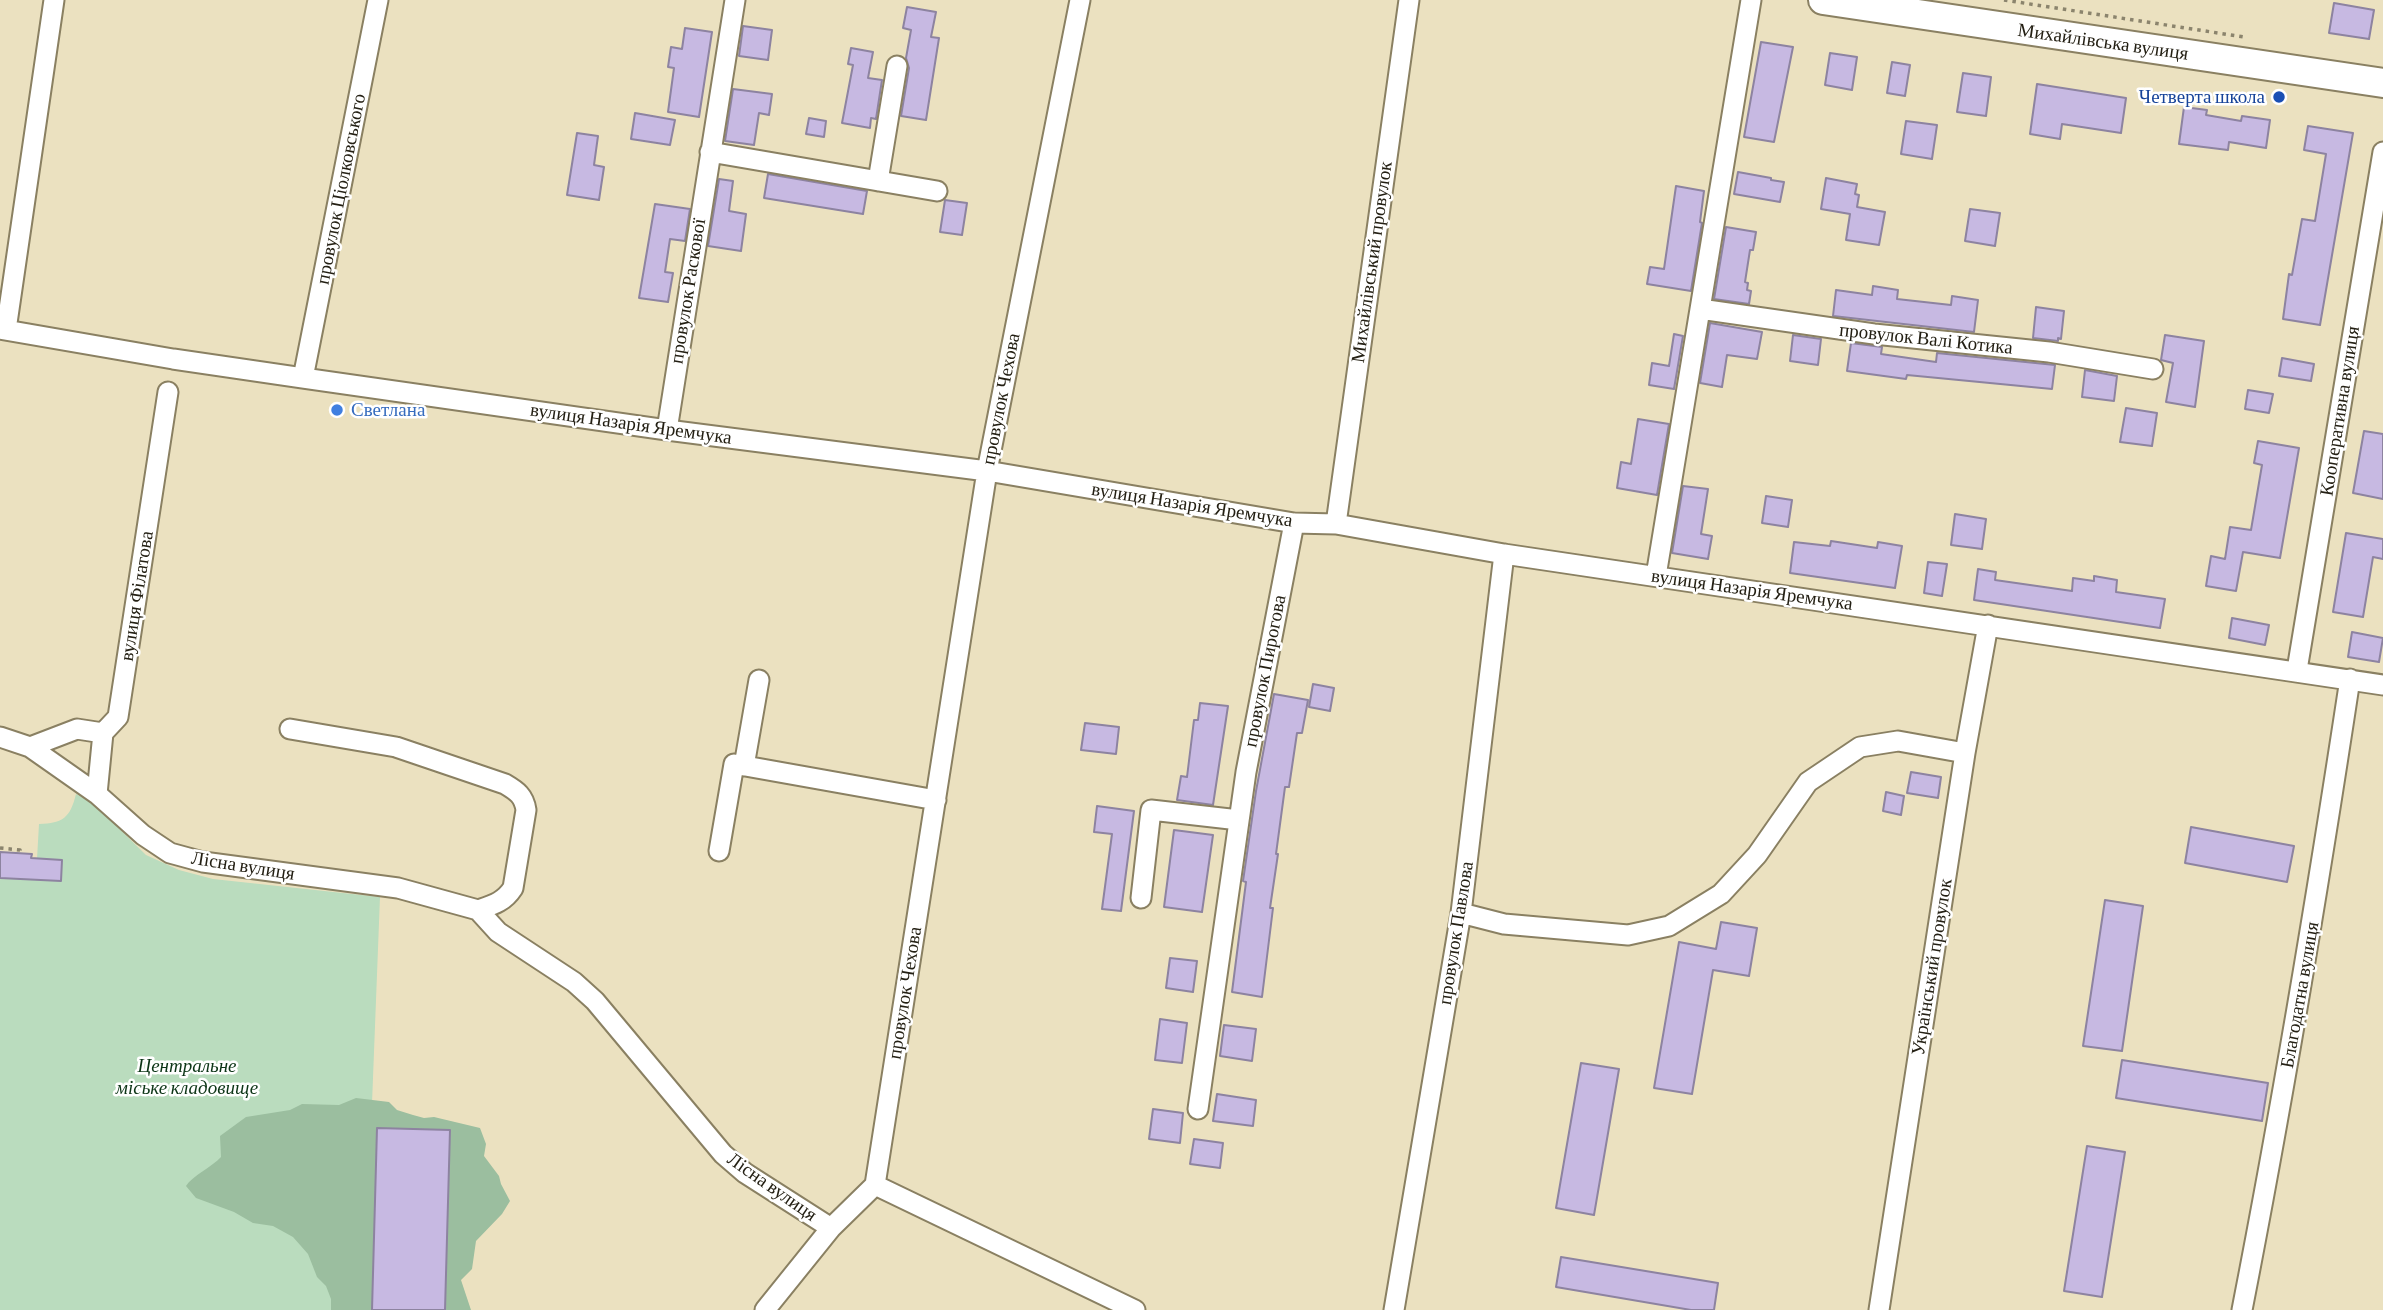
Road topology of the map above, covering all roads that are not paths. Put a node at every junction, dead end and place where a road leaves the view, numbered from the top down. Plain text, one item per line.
1 (54, 0) edge
2 (378, 0) edge
3 (734, 0) edge
4 (1080, 0) edge
5 (1409, 0) edge
6 (1751, 0) edge
7 (1823, 0) edge
8 (897, 66) dead end
9 (2383, 83) edge
10 (710, 152) junction
11 (2383, 152) edge
12 (878, 181) junction
13 (937, 191) dead end
14 (1700, 309) junction
15 (3, 330) edge
16 (2152, 369) dead end
17 (303, 378) junction
18 (168, 392) dead end
19 (667, 430) junction
20 (987, 471) junction
21 (1293, 523) junction
22 (1336, 524) junction
23 (1504, 554) junction
24 (1656, 576) junction
25 (1987, 625) junction
26 (2297, 670) junction
27 (2350, 679) junction
28 (759, 680) dead end
29 (2383, 685) edge
30 (290, 729) dead end
31 (103, 733) junction
32 (0, 737) edge
33 (30, 747) junction
34 (1965, 753) junction
35 (744, 766) junction
36 (97, 794) junction
37 (936, 800) junction
38 (1239, 820) junction
39 (719, 851) dead end
40 (1141, 898) dead end
41 (478, 910) junction
42 (1461, 913) junction
43 (1198, 1109) dead end
44 (875, 1185) junction
45 (831, 1228) junction
46 (765, 1310) edge
47 (1136, 1310) edge
48 (1394, 1310) edge
49 (1879, 1310) edge
50 (2242, 1310) edge

1 - 15 street
2 - 17 street, провулок Ціолковського
3 - 10 street, провулок Раскової
4 - 20 street, провулок Чехова
5 - 22 street, Михайлівський провулок
6 - 14 street
7 - 9 main road, Михайлівська вулиця
8 - 12 street
10 - 12 street
10 - 19 street, провулок Раскової
11 - 26 street, Кооперативна вулиця
12 - 13 street
14 - 16 street, провулок Валі Котика
14 - 24 street
15 - 17 street, вулиця Назарія Яремчука
17 - 19 street, вулиця Назарія Яремчука
18 - 31 street, вулиця Філатова
19 - 20 street, вулиця Назарія Яремчука
20 - 21 street, вулиця Назарія Яремчука
20 - 37 street, провулок Чехова
21 - 22 street, вулиця Назарія Яремчука
21 - 38 street, провулок Пирогова
22 - 23 street, вулиця Назарія Яремчука
23 - 24 street, вулиця Назарія Яремчука
23 - 42 street, провулок Павлова
24 - 25 street, вулиця Назарія Яремчука
25 - 26 street, вулиця Назарія Яремчука
25 - 34 street, Український провулок
26 - 27 street, вулиця Назарія Яремчука
27 - 29 street, вулиця Назарія Яремчука
27 - 50 street, Благодатна вулиця
28 - 35 street
30 - 41 street
31 - 33 street
31 - 36 street, вулиця Філатова
32 - 33 street, Лісна вулиця
33 - 36 street, Лісна вулиця
34 - 42 street
34 - 49 street, Український провулок
35 - 37 street
35 - 39 street
36 - 41 street, Лісна вулиця
37 - 44 street, провулок Чехова
38 - 40 street
38 - 43 street, провулок Пирогова
41 - 45 street, Лісна вулиця
42 - 48 street, провулок Павлова
44 - 45 street, Лісна вулиця
44 - 47 street
45 - 46 street, Лісна вулиця

